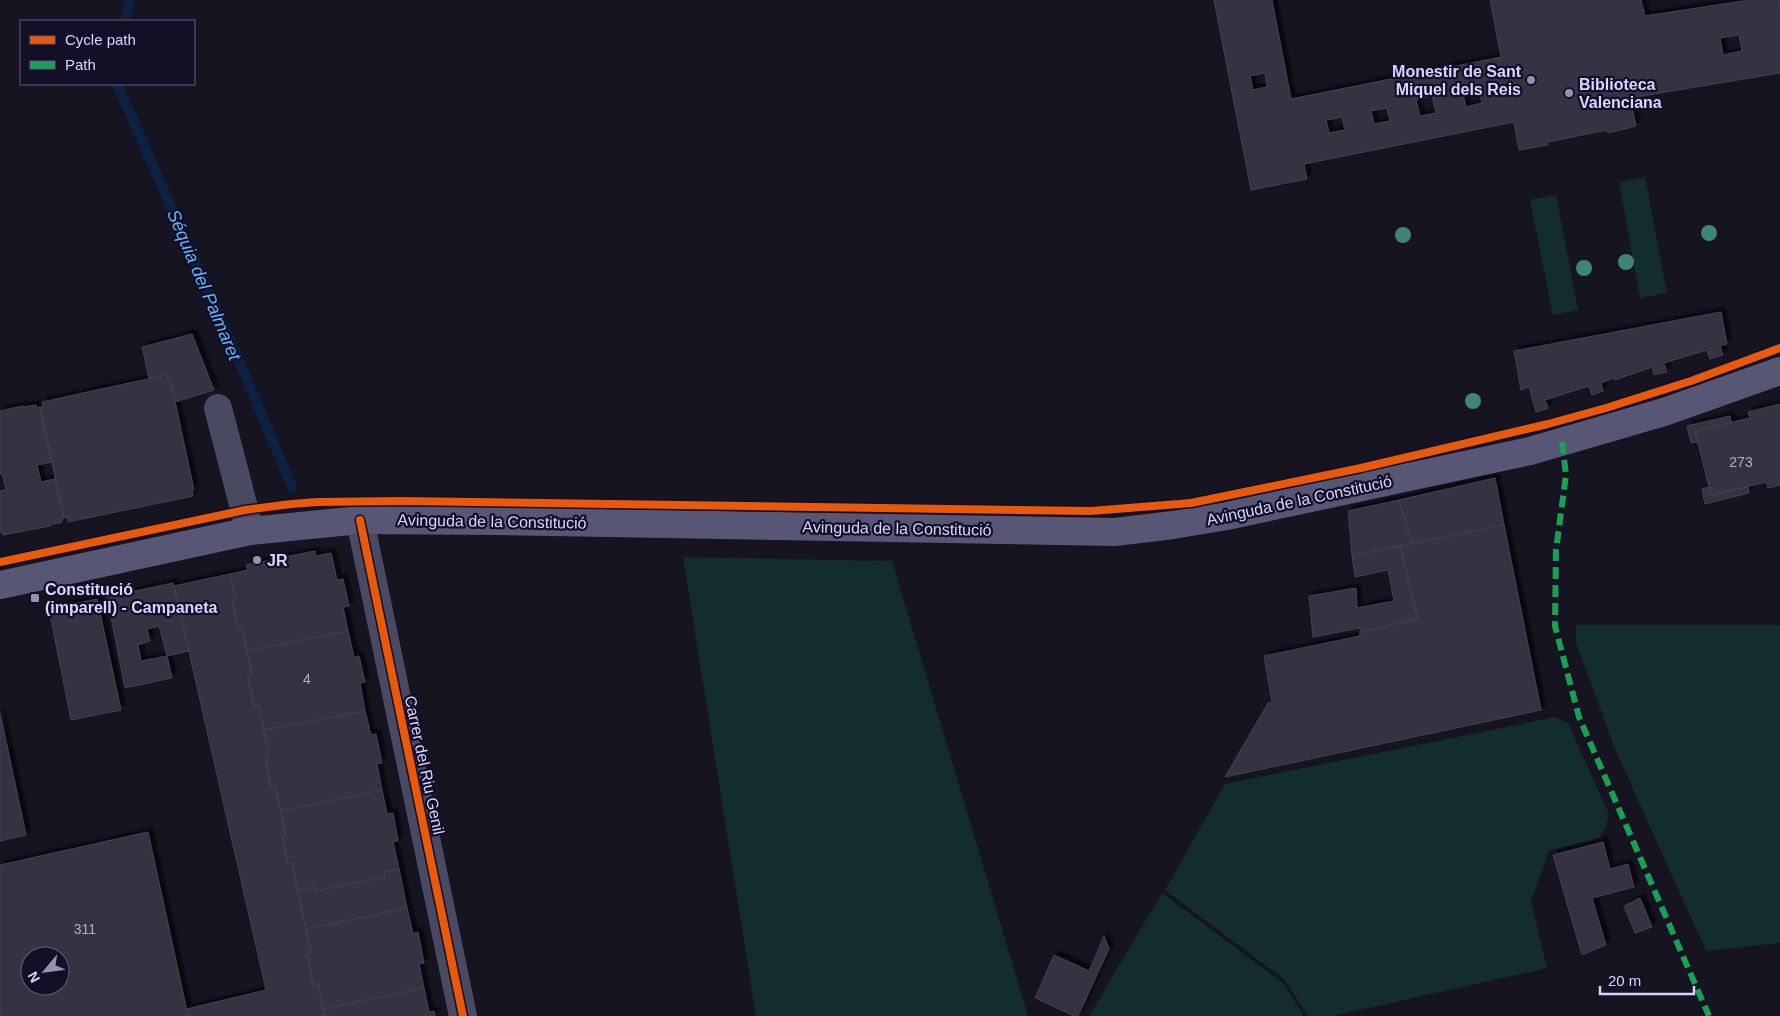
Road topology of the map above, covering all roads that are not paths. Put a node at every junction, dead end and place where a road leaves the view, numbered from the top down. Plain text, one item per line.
1 (1780, 371) edge
2 (218, 408) dead end
3 (360, 520) junction
4 (250, 531) junction
5 (0, 585) edge
6 (463, 1016) edge

1 - 3 main road, Avinguda de la Constitució
2 - 4 street
3 - 4 main road, Avinguda de la Constitució
3 - 6 street, Carrer del Riu Genil
4 - 5 main road, Avinguda de la Constitució

